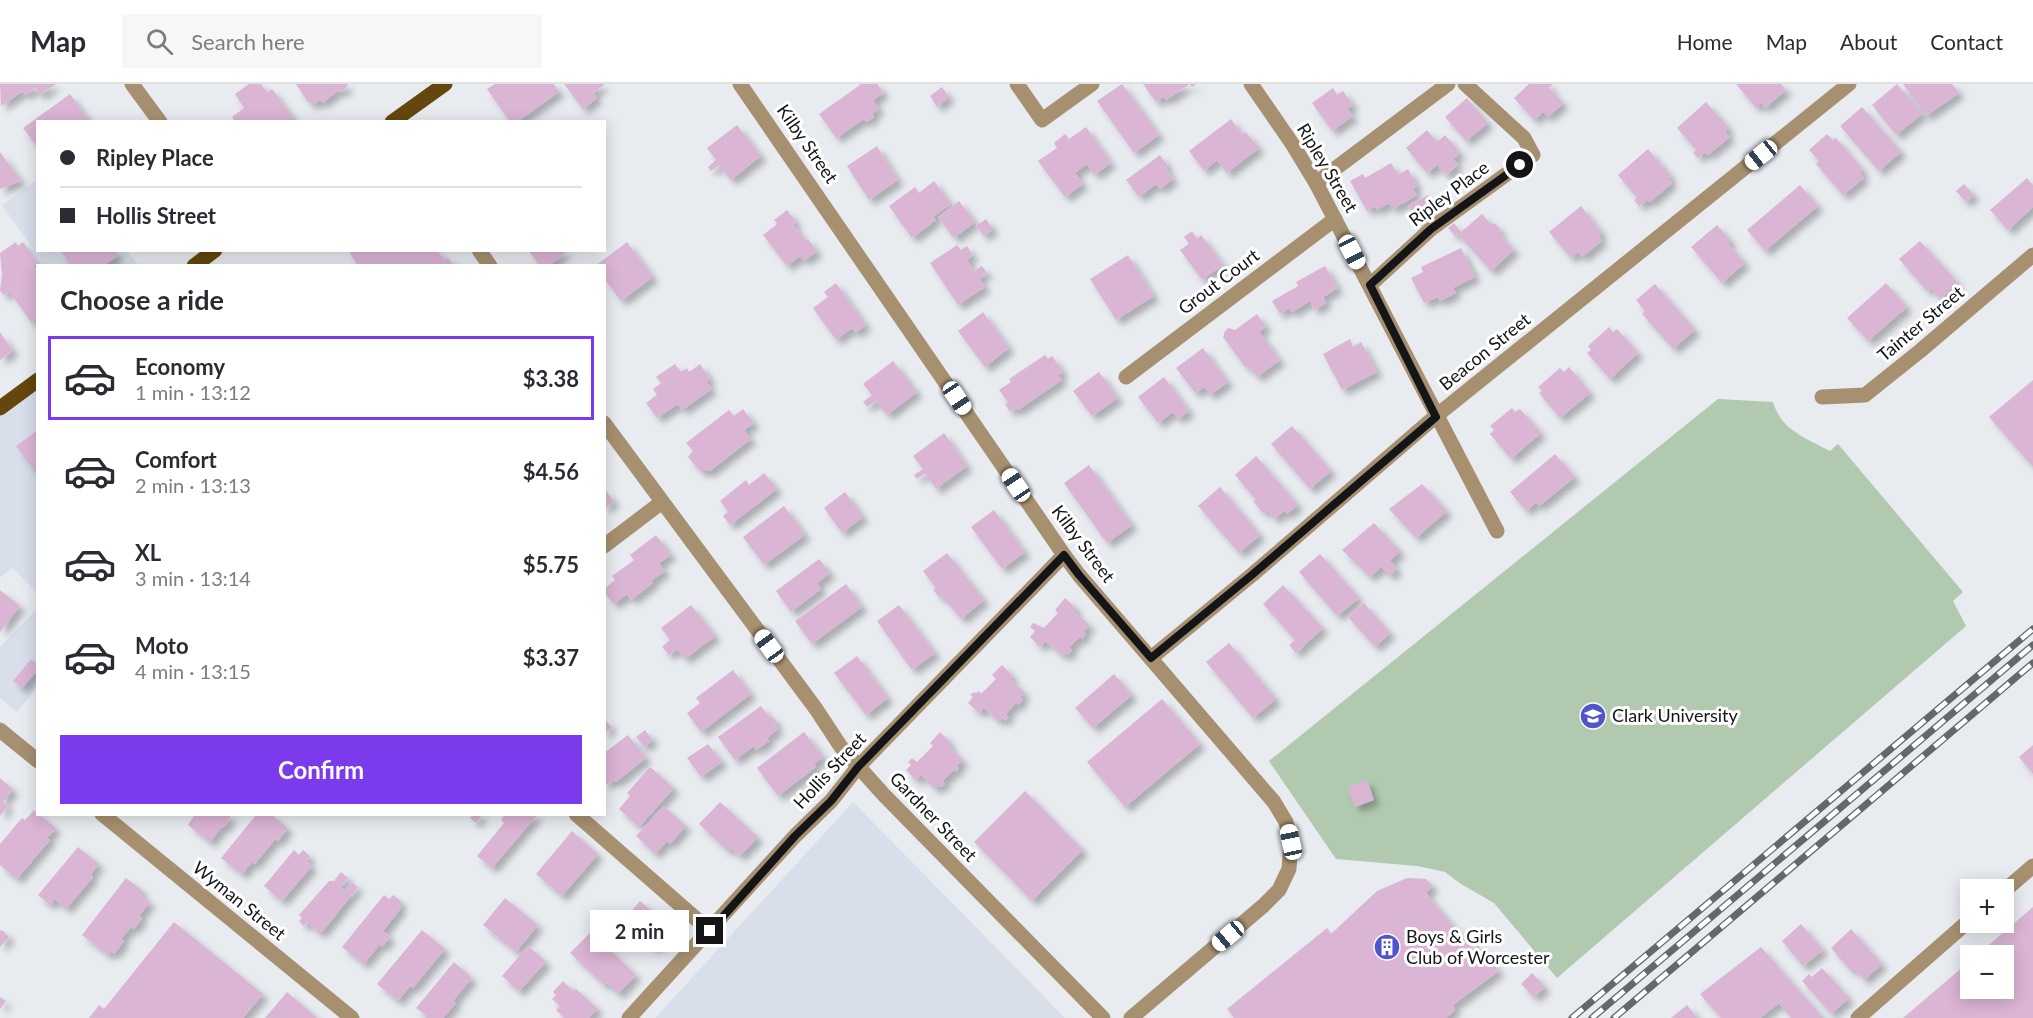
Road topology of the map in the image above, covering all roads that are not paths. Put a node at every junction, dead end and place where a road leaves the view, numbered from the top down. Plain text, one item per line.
1 (132, 84) edge
2 (445, 84) edge
3 (740, 84) edge
4 (1017, 84) edge
5 (1092, 84) edge
6 (1251, 84) edge
7 (1448, 84) edge
8 (1465, 84) edge
9 (1849, 84) edge
10 (159, 120) edge
11 (395, 120) edge
12 (1316, 183) junction
13 (1335, 219) junction
14 (212, 252) edge
15 (2033, 255) edge
16 (197, 264) edge
17 (1370, 285) junction
18 (1126, 376) dead end
19 (36, 381) edge
20 (1822, 397) dead end
21 (0, 408) edge
22 (1436, 417) junction
23 (606, 426) edge
24 (662, 502) junction
25 (1497, 531) dead end
26 (606, 544) edge
27 (1064, 555) junction
28 (1151, 658) junction
29 (0, 730) edge
30 (36, 759) edge
31 (858, 767) junction
32 (104, 816) edge
33 (578, 816) edge
34 (2033, 866) edge
35 (2014, 882) edge
36 (1960, 929) edge
37 (710, 931) junction
38 (352, 1018) edge
39 (629, 1018) edge
40 (1103, 1018) edge
41 (1131, 1018) edge
42 (1858, 1018) edge

1 - 10 street
2 - 11 main road
3 - 27 street, Kilby Street
4 - 5 street
6 - 12 street, Ripley Street
7 - 12 street
8 - 17 street, Ripley Place
9 - 22 street, Beacon Street
12 - 13 street, Ripley Street
13 - 17 street, Ripley Street
13 - 18 street, Grout Court
14 - 16 main road
15 - 20 street, Tainter Street
17 - 22 street, Ripley Street
19 - 21 main road
22 - 25 street, Ripley Street
22 - 28 street, Beacon Street
23 - 24 street, Gardner Street
24 - 26 street
24 - 31 street, Gardner Street
27 - 28 street, Kilby Street
27 - 31 street, Hollis Street
28 - 41 street, Kilby Street
29 - 30 street
31 - 37 street, Hollis Street
31 - 40 street, Gardner Street
32 - 38 street, Wyman Street
33 - 37 street
34 - 35 street
36 - 42 street
37 - 39 street, Hollis Street

